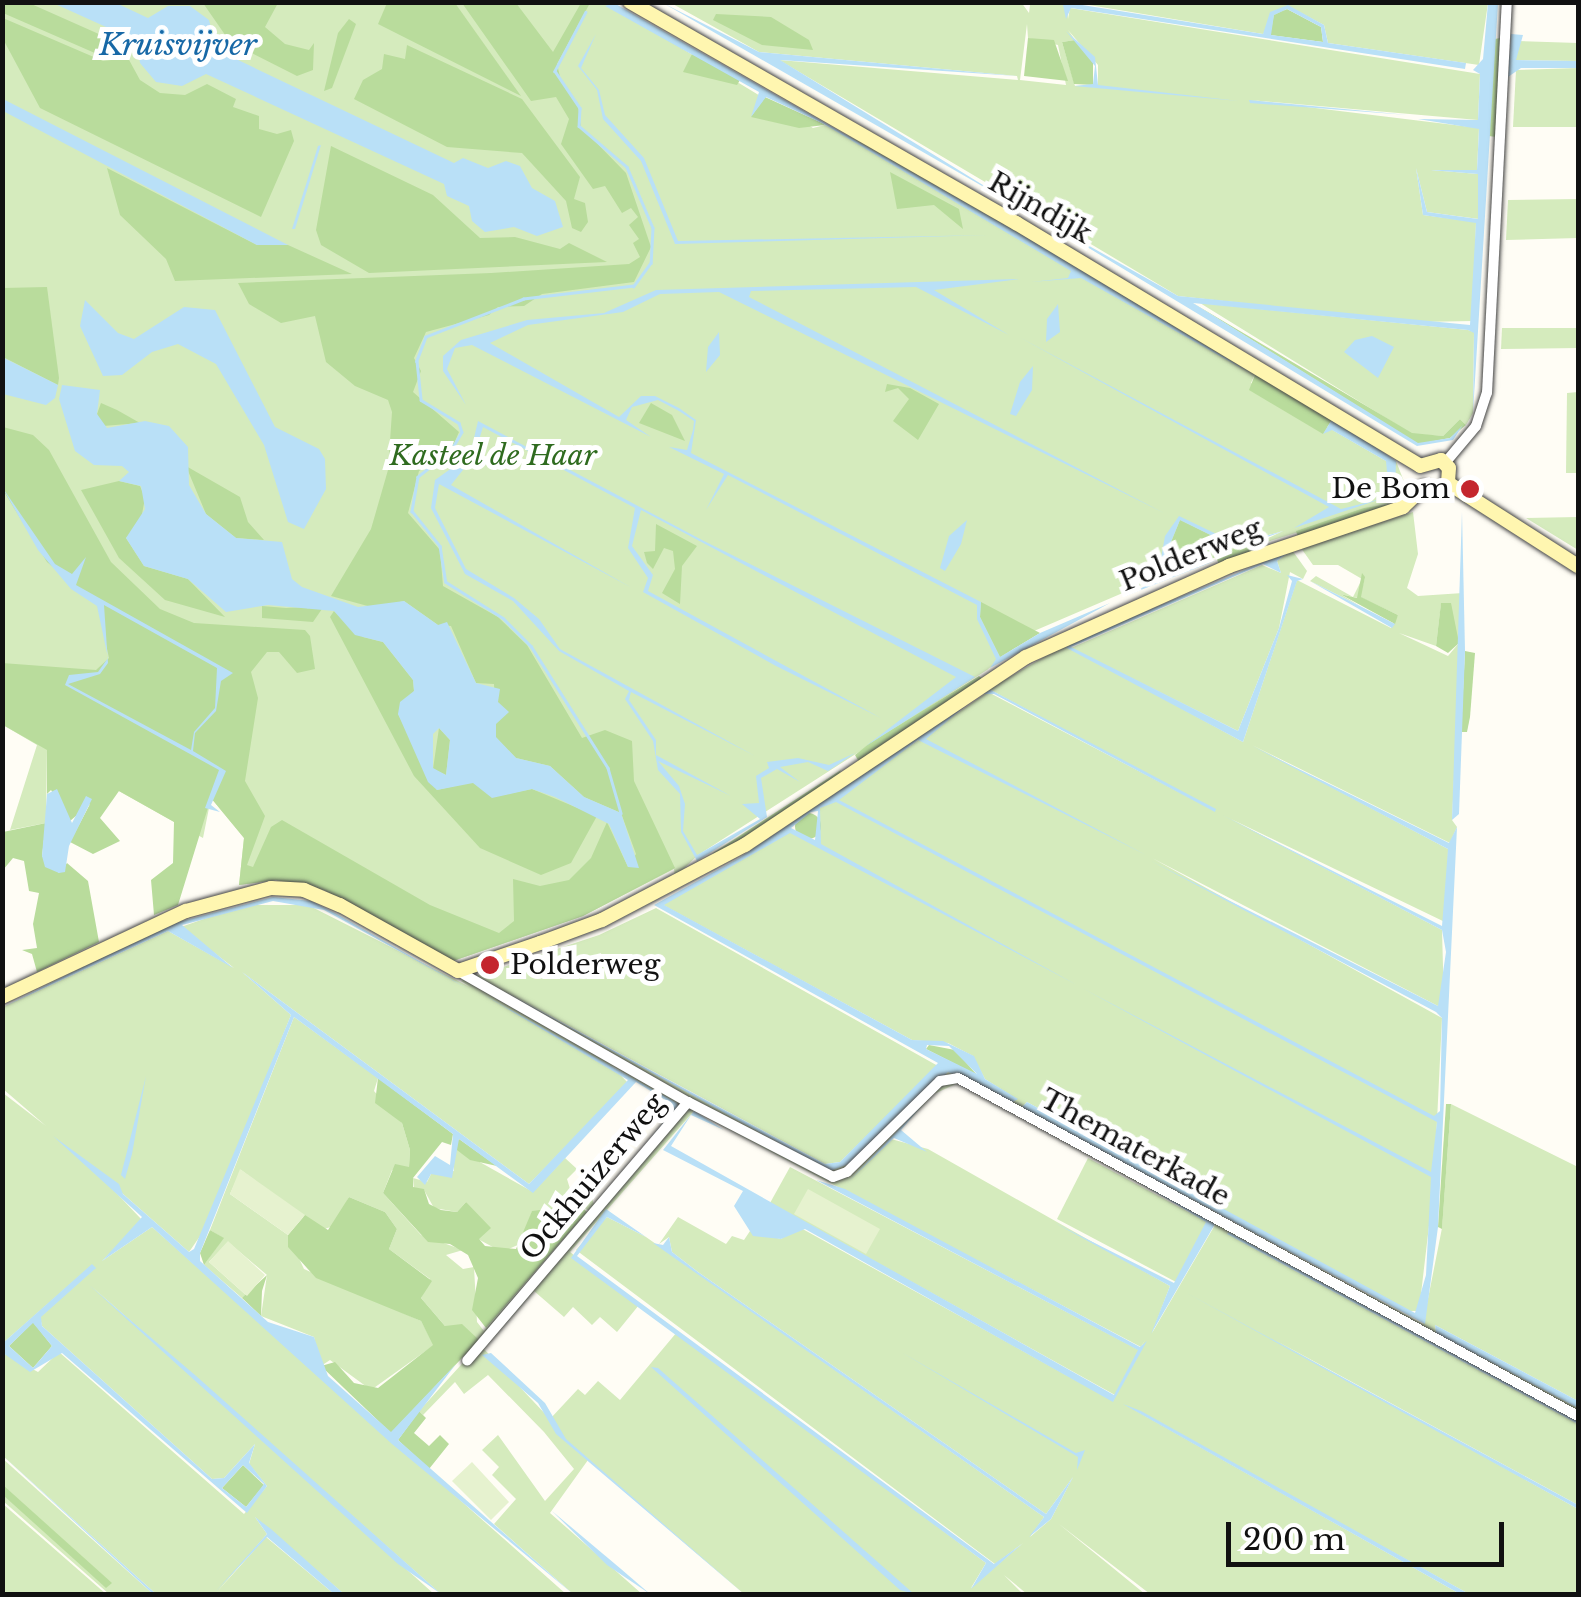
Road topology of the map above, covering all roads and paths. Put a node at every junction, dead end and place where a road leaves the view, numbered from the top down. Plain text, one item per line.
1 (630, 2) edge
2 (1506, 2) edge
3 (1445, 463) junction
4 (1420, 466) junction
5 (1448, 483) junction
6 (1424, 487) junction
7 (1578, 566) edge
8 (458, 971) junction
9 (2, 997) edge
10 (688, 1102) junction
11 (467, 1361) dead end
12 (1578, 1416) edge

1 - 4 street, Rijndijk
2 - 3 street
3 - 4 street
3 - 5 street
4 - 6 street
5 - 6 street
5 - 7 street
6 - 8 street, Polderweg
8 - 9 street, Ockhuizerweg
8 - 10 street, Ockhuizerweg
10 - 11 street, Ockhuizerweg
10 - 12 street, Thematerkade

